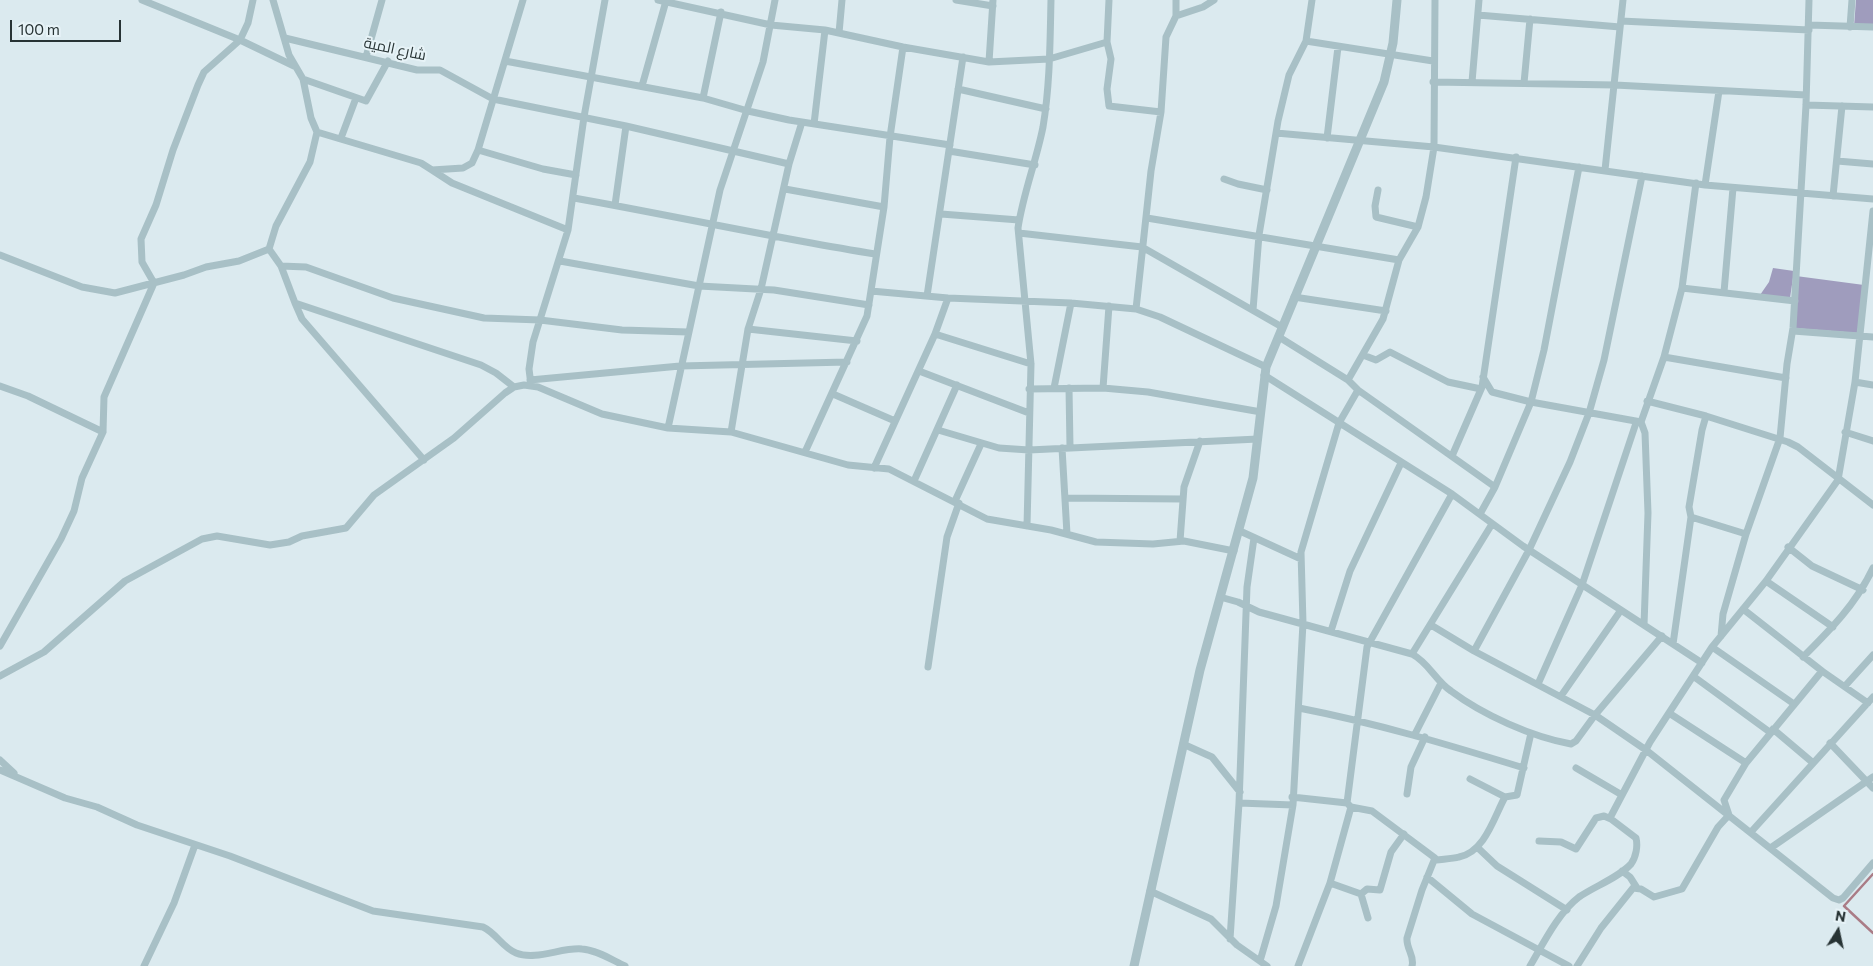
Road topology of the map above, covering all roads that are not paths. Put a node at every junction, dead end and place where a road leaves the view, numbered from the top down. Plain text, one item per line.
1 (142, 0) edge
2 (253, 0) edge
3 (273, 0) edge
4 (382, 0) edge
5 (523, 0) edge
6 (605, 0) edge
7 (775, 0) edge
8 (842, 0) edge
9 (956, 0) edge
10 (1052, 0) edge
11 (1109, 0) edge
12 (1176, 0) edge
13 (1214, 0) edge
14 (1312, 0) edge
15 (1397, 0) edge
16 (1435, 0) edge
17 (1479, 0) edge
18 (1623, 0) edge
19 (1809, 0) edge
20 (1852, 0) edge
21 (662, 1) edge
22 (993, 3) edge
23 (721, 12) junction
24 (1478, 15) junction
25 (1176, 16) junction
26 (1530, 19) junction
27 (1621, 24) junction
28 (770, 25) junction
29 (1850, 27) junction
30 (1873, 27) edge
31 (1809, 28) junction
32 (826, 30) junction
33 (840, 33) junction
34 (285, 38) junction
35 (240, 40) junction
36 (1306, 41) junction
37 (1107, 42) junction
38 (903, 47) junction
39 (1338, 47) junction
40 (1391, 54) junction
41 (366, 57) junction
42 (963, 57) junction
43 (1049, 59) junction
44 (1433, 60) junction
45 (388, 61) junction
46 (506, 61) junction
47 (989, 62) junction
48 (295, 66) junction
49 (592, 77) junction
50 (304, 79) junction
51 (1433, 82) junction
52 (1472, 82) junction
53 (1524, 83) junction
54 (1615, 85) junction
55 (642, 86) junction
56 (958, 90) junction
57 (1719, 91) junction
58 (1806, 96) junction
59 (356, 98) junction
60 (703, 98) junction
61 (493, 99) junction
62 (1806, 105) junction
63 (1842, 106) junction
64 (1873, 107) edge
65 (1046, 109) junction
66 (748, 111) junction
67 (1161, 112) junction
68 (584, 117) junction
69 (802, 122) junction
70 (814, 124) junction
71 (626, 126) junction
72 (317, 132) junction
73 (1276, 133) junction
74 (890, 137) junction
75 (341, 138) junction
76 (1326, 138) junction
77 (1360, 141) junction
78 (1434, 147) junction
79 (949, 148) junction
80 (478, 150) junction
81 (733, 152) junction
82 (1516, 157) junction
83 (1837, 161) junction
84 (789, 164) junction
85 (1873, 164) edge
86 (1035, 165) junction
87 (1578, 167) junction
88 (432, 170) junction
89 (1605, 170) junction
90 (576, 175) junction
91 (1642, 176) junction
92 (1224, 179) dead end
93 (1696, 183) junction
94 (1706, 185) junction
95 (1732, 188) junction
96 (784, 189) junction
97 (1266, 190) junction
98 (1378, 190) dead end
99 (1800, 194) junction
100 (1833, 196) junction
101 (574, 198) junction
102 (1873, 199) edge
103 (615, 205) junction
104 (884, 206) junction
105 (1873, 212) edge
106 (941, 214) junction
107 (1147, 218) junction
108 (1019, 220) junction
109 (714, 223) junction
110 (1418, 227) junction
111 (568, 230) junction
112 (1019, 233) junction
113 (1259, 235) junction
114 (773, 237) junction
115 (1315, 246) junction
116 (1142, 247) junction
117 (269, 249) junction
118 (875, 254) junction
119 (0, 255) edge
120 (1399, 260) junction
121 (560, 261) junction
122 (281, 266) junction
123 (154, 283) junction
124 (698, 286) junction
125 (1682, 288) junction
126 (760, 289) junction
127 (871, 291) junction
128 (1724, 292) junction
129 (927, 296) junction
130 (948, 298) junction
131 (1294, 298) junction
132 (1795, 301) junction
133 (1025, 302) junction
134 (295, 303) junction
135 (1071, 303) junction
136 (869, 305) junction
137 (1109, 306) junction
138 (1136, 309) junction
139 (1253, 310) junction
140 (1386, 311) junction
141 (540, 320) junction
142 (1282, 327) junction
143 (748, 329) junction
144 (1793, 331) junction
145 (688, 332) junction
146 (935, 334) junction
147 (1279, 337) junction
148 (1858, 337) junction
149 (1873, 337) edge
150 (857, 341) junction
151 (1363, 355) junction
152 (1664, 357) junction
153 (847, 362) junction
154 (1031, 364) junction
155 (742, 365) junction
156 (680, 366) junction
157 (919, 371) junction
158 (1265, 371) junction
159 (1483, 377) junction
160 (1786, 378) junction
161 (1348, 380) junction
162 (1855, 382) junction
163 (531, 383) junction
164 (1873, 385) edge
165 (0, 386) edge
166 (957, 386) junction
167 (514, 387) junction
168 (1054, 388) junction
169 (1069, 388) junction
170 (1103, 388) junction
171 (1029, 389) junction
172 (1481, 389) junction
173 (1358, 390) junction
174 (833, 394) junction
175 (1647, 401) junction
176 (1531, 402) junction
177 (1029, 412) junction
178 (1260, 412) junction
179 (1589, 413) junction
180 (1706, 416) junction
181 (895, 421) junction
182 (1639, 422) junction
183 (1339, 423) junction
184 (668, 428) junction
185 (938, 430) junction
186 (103, 432) junction
187 (731, 432) junction
188 (1845, 432) junction
189 (1780, 438) junction
190 (1258, 439) junction
191 (1200, 441) junction
192 (1873, 442) edge
193 (981, 444) junction
194 (1070, 447) junction
195 (1062, 448) junction
196 (1029, 450) junction
197 (805, 452) junction
198 (1452, 456) junction
199 (424, 460) junction
200 (1401, 463) junction
201 (874, 468) junction
202 (1838, 480) junction
203 (914, 481) junction
204 (1495, 487) junction
205 (1452, 494) junction
206 (1065, 498) junction
207 (1182, 499) junction
208 (957, 502) junction
209 (1873, 505) edge
210 (1480, 514) junction
211 (1691, 517) junction
212 (1492, 524) junction
213 (1027, 526) junction
214 (1240, 531) junction
215 (1067, 534) junction
216 (1746, 534) junction
217 (1254, 538) junction
218 (1180, 541) junction
219 (1788, 547) junction
220 (1529, 550) junction
221 (1234, 551) junction
222 (1301, 559) junction
223 (1873, 568) edge
224 (1766, 581) junction
225 (1582, 585) junction
226 (1863, 590) junction
227 (1220, 597) junction
228 (1246, 607) junction
229 (1743, 609) junction
230 (1621, 610) junction
231 (1303, 623) junction
232 (1644, 624) junction
233 (1431, 625) junction
234 (1833, 627) junction
235 (1331, 631) junction
236 (1662, 636) junction
237 (1721, 636) junction
238 (1370, 641) junction
239 (1673, 644) junction
240 (0, 646) edge
241 (1712, 647) junction
242 (1474, 651) junction
243 (1412, 654) junction
244 (1873, 654) edge
245 (1803, 657) junction
246 (1702, 663) junction
247 (928, 667) dead end
248 (1822, 671) junction
249 (0, 676) edge
250 (1694, 676) junction
251 (1441, 683) junction
252 (1538, 684) junction
253 (1845, 686) junction
254 (1561, 696) junction
255 (1870, 700) edge
256 (1794, 704) junction
257 (1299, 708) junction
258 (1669, 713) junction
259 (1595, 715) junction
260 (1357, 719) junction
261 (1772, 731) junction
262 (1531, 733) junction
263 (1415, 734) junction
264 (1425, 737) junction
265 (1830, 743) junction
266 (1183, 744) junction
267 (1646, 750) junction
268 (0, 760) edge
269 (1812, 762) junction
270 (1746, 763) junction
271 (1524, 768) junction
272 (1576, 768) dead end
273 (0, 770) edge
274 (18, 777) junction
275 (1470, 779) dead end
276 (1870, 779) edge
277 (1873, 788) edge
278 (1240, 792) junction
279 (1407, 794) dead end
280 (1622, 795) junction
281 (1292, 797) junction
282 (1506, 797) junction
283 (1239, 803) junction
284 (1292, 805) junction
285 (1349, 805) junction
286 (1729, 815) junction
287 (1611, 819) junction
288 (1751, 832) junction
289 (1404, 834) junction
290 (1539, 841) dead end
291 (195, 845) junction
292 (1477, 847) junction
293 (1772, 847) junction
294 (1436, 860) junction
295 (1873, 863) edge
296 (1622, 871) junction
297 (1427, 877) junction
298 (1330, 883) junction
299 (1636, 888) junction
300 (1150, 891) junction
301 (1361, 894) junction
302 (1567, 910) junction
303 (1368, 918) dead end
304 (1230, 939) junction
305 (1540, 949) junction
306 (1260, 961) junction
307 (144, 966) edge
308 (626, 966) edge
309 (1134, 966) edge
310 (1267, 966) edge
311 (1298, 966) edge
312 (1412, 966) edge
313 (1530, 966) edge
314 (1569, 966) edge
315 (1577, 966) edge

1 - 35 street
2 - 35 street
3 - 34 street
4 - 41 street
5 - 46 street
6 - 49 street
7 - 28 street
8 - 33 street
9 - 22 street
10 - 43 street
11 - 37 street
12 - 25 street
13 - 25 street
14 - 36 street
15 - 40 street
16 - 44 street
17 - 24 street
18 - 27 street
19 - 31 street
20 - 29 street
21 - 23 street
21 - 55 street
22 - 47 street
23 - 28 street
23 - 60 street
24 - 26 street
24 - 52 street
25 - 67 street
26 - 27 street
26 - 53 street
27 - 31 street
27 - 54 street
28 - 32 street
28 - 66 street
29 - 30 street
29 - 31 street
31 - 58 street
32 - 33 street
32 - 70 street
33 - 38 street
34 - 41 street, شارع المية
34 - 48 street
35 - 48 street
35 - 123 street
36 - 39 street
36 - 73 street
37 - 43 street
37 - 67 street
38 - 42 street
38 - 74 street
39 - 40 street
39 - 76 street
40 - 44 street
40 - 77 street
41 - 45 street, شارع المية
42 - 47 street
42 - 56 street
43 - 47 street
43 - 65 street
44 - 51 street
45 - 59 street
45 - 61 street, شارع المية
46 - 49 street
46 - 61 street
48 - 50 street
49 - 55 street
49 - 68 street
50 - 59 street
50 - 72 street
51 - 52 street
51 - 78 street
52 - 53 street
53 - 54 street
54 - 57 street
54 - 89 street
55 - 60 street
56 - 65 street
56 - 79 street
57 - 58 street
57 - 94 street
58 - 62 street
59 - 75 street
60 - 66 street
61 - 68 street, شارع المية
61 - 80 street
62 - 63 street
62 - 99 street
63 - 64 street
63 - 83 street
65 - 86 street
66 - 69 street
66 - 81 street
67 - 107 street
68 - 71 street, شارع المية
68 - 90 street
69 - 70 street
69 - 84 street
70 - 74 street
71 - 81 street, شارع المية
71 - 103 street
72 - 75 street
72 - 117 street
73 - 76 street
73 - 97 street
74 - 79 street
74 - 104 street
75 - 88 street
76 - 77 street
77 - 78 street
77 - 115 street
78 - 82 street
78 - 110 street
79 - 86 street
79 - 106 street
80 - 88 street
80 - 90 street
81 - 84 street, شارع المية
81 - 109 street
82 - 87 street
82 - 159 street
83 - 85 street
83 - 100 street
84 - 96 street
86 - 108 street
87 - 89 street
87 - 176 street
88 - 111 street
89 - 91 street
90 - 101 street
91 - 93 street
91 - 179 street
92 - 97 street
93 - 94 street
93 - 125 street
94 - 95 street
95 - 99 street
95 - 128 street
96 - 104 street
96 - 114 street
97 - 113 street
98 - 110 street
99 - 100 street
99 - 132 street
100 - 102 street
101 - 103 street
101 - 111 street
103 - 109 street
104 - 118 street
105 - 148 street
106 - 108 street
106 - 129 street
107 - 113 street
107 - 116 street
108 - 112 street
109 - 114 street
109 - 124 street
110 - 120 street
111 - 121 street
112 - 116 street
112 - 133 street
113 - 115 street
113 - 139 street
114 - 118 street
114 - 126 street
115 - 120 street
115 - 131 street
116 - 138 street
116 - 139 street
117 - 122 street
117 - 123 street
118 - 127 street
119 - 123 street
120 - 140 street
121 - 124 street
121 - 141 street
122 - 134 street
122 - 141 street
123 - 186 street
124 - 126 street
124 - 145 street
125 - 128 street
125 - 152 street
126 - 136 street
126 - 143 street
127 - 129 street
127 - 136 street
128 - 132 street
129 - 130 street
130 - 133 street
130 - 146 street
131 - 140 street
131 - 142 street
132 - 144 street
133 - 135 street
133 - 154 street
134 - 167 street
134 - 199 street
135 - 137 street
135 - 168 street
136 - 150 street
137 - 138 street
137 - 170 street
138 - 158 street
139 - 142 street
140 - 151 street
141 - 145 street
141 - 163 street
142 - 147 street
143 - 150 street
143 - 155 street
144 - 148 street
144 - 160 street
145 - 156 street
146 - 154 street
146 - 157 street
147 - 158 street
147 - 161 street
148 - 149 street
148 - 162 street
150 - 153 street
151 - 161 street
151 - 172 street
152 - 160 street
152 - 175 street
153 - 155 street
153 - 174 street
154 - 171 street
155 - 156 street
155 - 187 street
156 - 163 street
156 - 184 street
157 - 166 street
157 - 181 street
158 - 178 street
158 - 183 street
159 - 172 street
159 - 176 street
160 - 189 street
161 - 173 street
162 - 164 street
162 - 188 street
163 - 167 street
163 - 184 street
165 - 186 street
166 - 177 street
166 - 185 street
167 - 199 street
168 - 169 street
168 - 171 street
169 - 170 street
169 - 194 street
170 - 178 street
171 - 177 street
172 - 198 street
173 - 183 street
173 - 198 street
174 - 181 street
174 - 197 street
175 - 180 street
175 - 182 street
176 - 179 street
176 - 204 street
177 - 196 street
178 - 190 street
179 - 182 street
179 - 220 street
180 - 189 street
180 - 211 street
181 - 201 street
182 - 225 street
182 - 232 street
183 - 200 street
183 - 222 street
184 - 187 street
185 - 193 street
185 - 203 street
186 - 240 street
187 - 197 street
188 - 192 street
188 - 202 street
189 - 202 street
189 - 216 street
190 - 191 street
190 - 214 street
191 - 194 street
191 - 207 street
193 - 196 street
193 - 208 street
194 - 195 street
195 - 196 street
195 - 206 street
196 - 213 street
197 - 201 street
198 - 204 street
199 - 249 street
200 - 205 street
200 - 235 street
201 - 203 street
202 - 209 street
202 - 219 street
203 - 208 street
204 - 210 street
205 - 210 street
205 - 238 street
206 - 207 street
206 - 215 street
207 - 218 street
208 - 213 street
208 - 247 street
210 - 212 street
211 - 216 street
211 - 239 street
212 - 220 street
212 - 233 street
213 - 215 street
214 - 217 street
214 - 221 street
215 - 218 street
216 - 237 street
217 - 222 street
217 - 228 street
218 - 221 street
219 - 224 street
219 - 226 street
220 - 225 street
220 - 242 street
221 - 227 street
222 - 231 street
223 - 226 street
224 - 229 street
224 - 234 street
225 - 230 street
225 - 252 street
226 - 234 street
227 - 228 street
227 - 266 street
228 - 231 street
228 - 278 street
229 - 237 street
229 - 245 street
230 - 232 street
230 - 254 street
231 - 235 street
231 - 257 street
232 - 236 street
233 - 242 street
233 - 243 street
234 - 245 street
235 - 238 street
236 - 239 street
236 - 259 street
237 - 241 street
238 - 243 street
238 - 260 street
239 - 246 street
241 - 246 street
241 - 256 street
242 - 252 street
243 - 251 street
244 - 253 street
245 - 248 street
246 - 250 street
248 - 253 street
248 - 256 street
250 - 258 street
250 - 261 street
251 - 262 street
251 - 263 street
252 - 254 street
253 - 255 street
254 - 259 street
255 - 265 street
256 - 261 street
257 - 260 street
257 - 281 street
258 - 267 street
258 - 270 street
259 - 262 street
259 - 267 street
260 - 263 street
260 - 285 street
261 - 269 street
261 - 270 street
262 - 271 street
263 - 264 street
264 - 271 street
264 - 279 street
265 - 269 street
265 - 276 street
266 - 278 street
266 - 300 street
267 - 280 street
267 - 286 street
268 - 274 street
269 - 288 street
270 - 286 street
271 - 282 street
272 - 280 street
273 - 274 street
274 - 291 street
275 - 282 street
276 - 277 street
276 - 293 street
278 - 283 street
280 - 287 street
281 - 284 street
281 - 285 street
282 - 292 street
283 - 284 street
283 - 304 street
284 - 306 street
285 - 289 street
285 - 298 street
286 - 288 street
286 - 299 street
287 - 290 street
287 - 296 street
288 - 293 street
289 - 294 street
289 - 301 street
291 - 307 street
291 - 308 street
292 - 294 street
292 - 302 street
293 - 295 street
294 - 297 street
296 - 299 street
296 - 302 street
297 - 305 street
297 - 312 street
298 - 301 street
298 - 311 street
299 - 315 street
300 - 304 street
300 - 309 street
301 - 303 street
302 - 305 street
304 - 306 street
305 - 313 street
305 - 314 street
306 - 310 street

